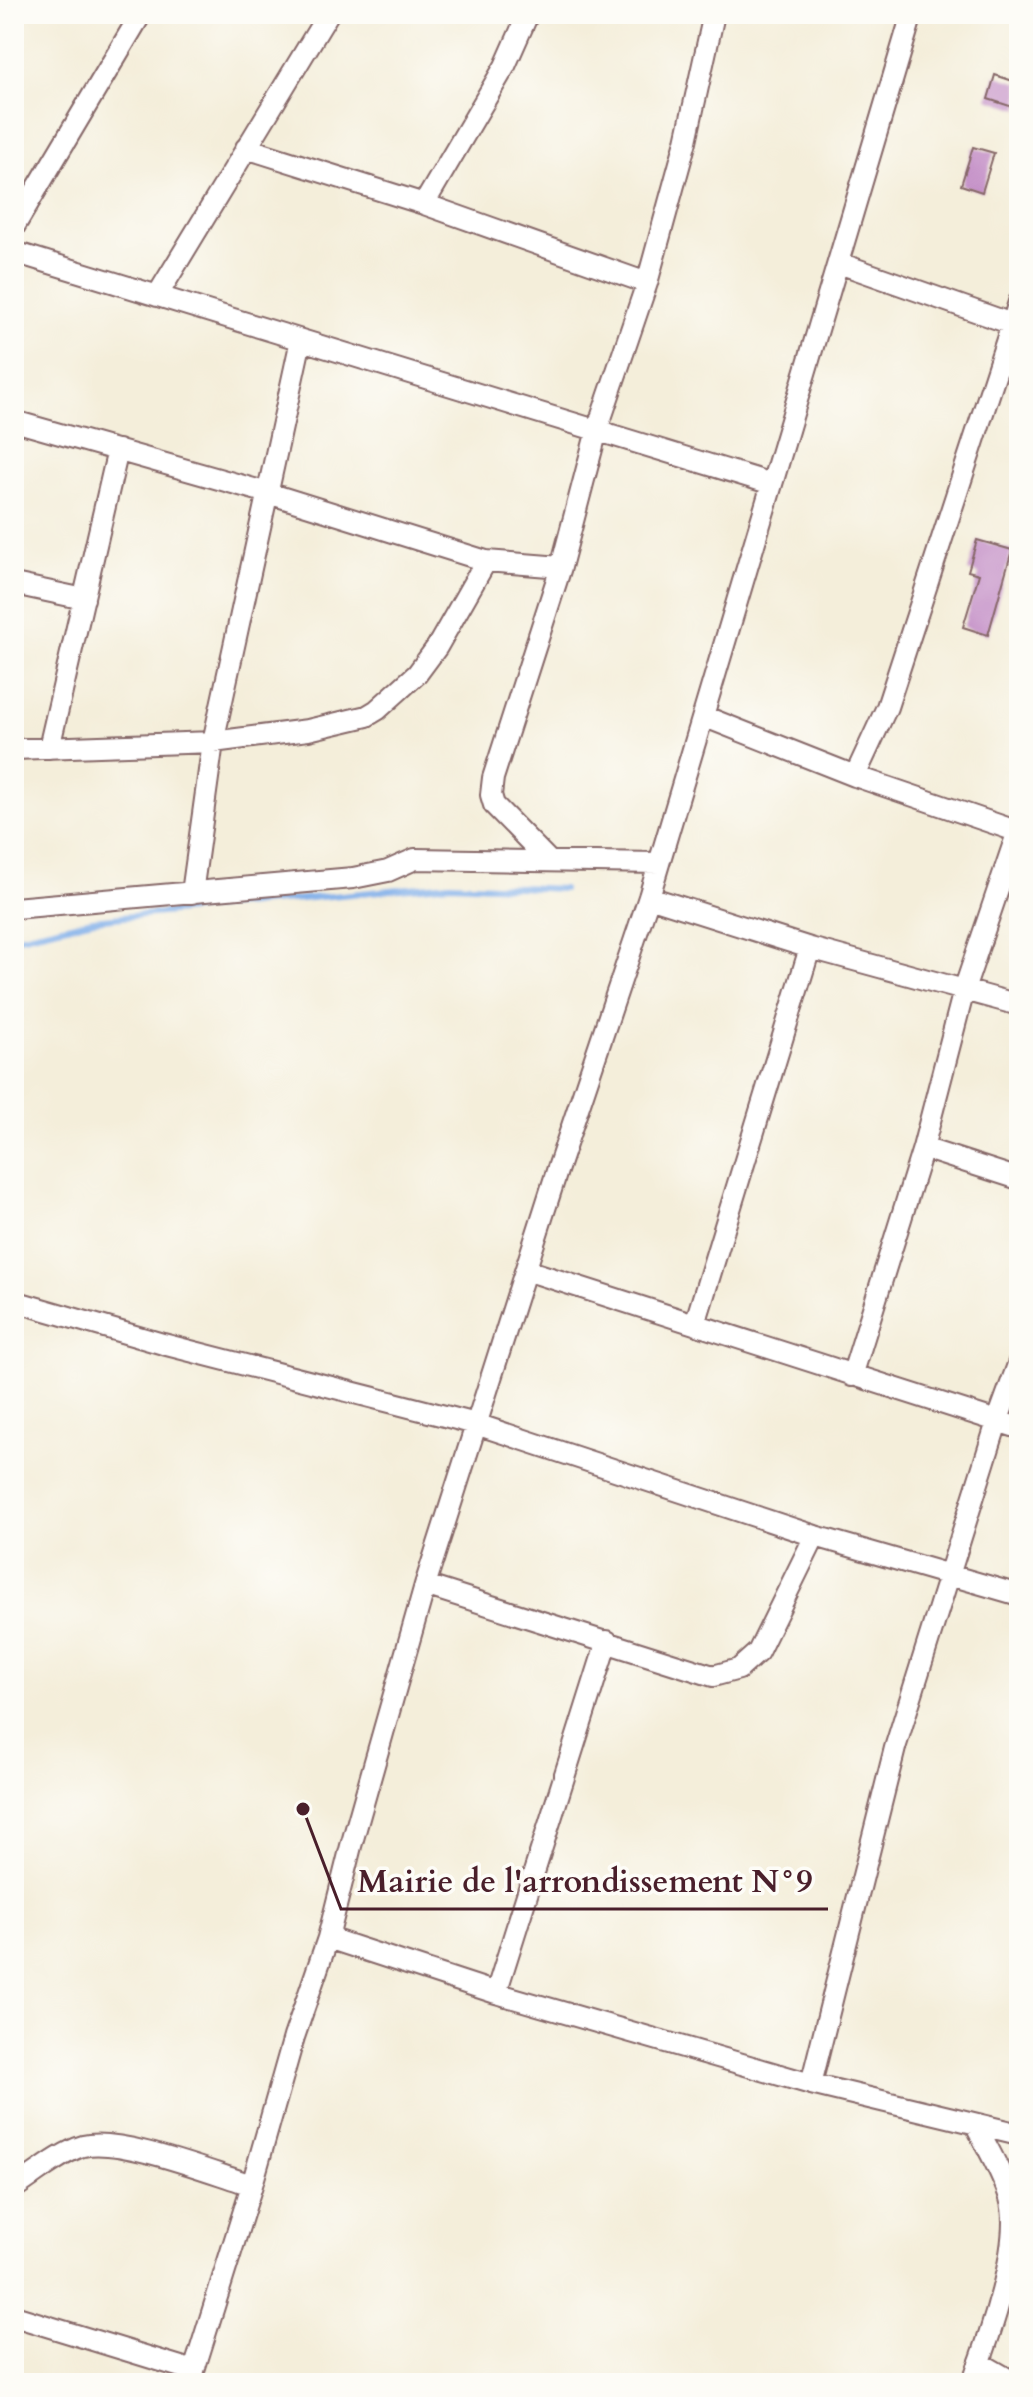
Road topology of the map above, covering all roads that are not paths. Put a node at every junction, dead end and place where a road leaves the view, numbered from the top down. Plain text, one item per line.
1 (141, 14) edge
2 (328, 14) edge
3 (528, 14) edge
4 (714, 14) edge
5 (912, 14) edge
6 (246, 148) junction
7 (424, 204) junction
8 (14, 227) edge
9 (14, 252) edge
10 (839, 263) junction
11 (647, 283) junction
12 (157, 296) junction
13 (1019, 302) edge
14 (1016, 325) edge
15 (301, 340) junction
16 (14, 421) edge
17 (597, 430) junction
18 (118, 450) junction
19 (772, 484) junction
20 (268, 493) junction
21 (486, 561) junction
22 (561, 567) junction
23 (14, 584) edge
24 (84, 599) junction
25 (703, 716) junction
26 (213, 742) junction
27 (49, 748) junction
28 (14, 749) edge
29 (855, 776) junction
30 (1019, 831) edge
31 (549, 861) junction
32 (659, 863) junction
33 (192, 893) junction
34 (649, 897) junction
35 (14, 908) edge
36 (810, 948) junction
37 (964, 990) junction
38 (1019, 1005) edge
39 (923, 1148) junction
40 (1019, 1179) edge
41 (526, 1270) junction
42 (14, 1301) edge
43 (695, 1324) junction
44 (1019, 1362) edge
45 (852, 1376) junction
46 (997, 1422) junction
47 (476, 1424) junction
48 (1019, 1428) edge
49 (815, 1536) junction
50 (950, 1575) junction
51 (425, 1585) junction
52 (1019, 1595) edge
53 (607, 1641) junction
54 (328, 1938) junction
55 (496, 1993) junction
56 (811, 2084) junction
57 (976, 2125) junction
58 (1019, 2134) edge
59 (252, 2185) junction
60 (14, 2188) edge
61 (14, 2316) edge
62 (980, 2363) junction
63 (192, 2377) edge
64 (972, 2383) edge
65 (1015, 2383) edge

1 - 8 street
2 - 6 street
3 - 7 street
4 - 11 street
5 - 10 street
6 - 7 street
6 - 12 street
7 - 11 street
9 - 12 street
10 - 14 street
10 - 19 street
11 - 17 street
12 - 15 street
13 - 14 street
14 - 29 street
15 - 17 street
15 - 20 street
16 - 18 street
17 - 19 street
17 - 22 street
18 - 20 street
18 - 24 street
19 - 25 street
20 - 21 street
20 - 26 street
21 - 22 street
21 - 26 street
22 - 31 street
23 - 24 street
24 - 27 street
25 - 29 street
25 - 32 street
26 - 27 street
26 - 33 street
27 - 28 street
29 - 30 street
30 - 37 street
31 - 32 street
31 - 33 street
32 - 34 street
33 - 35 street
34 - 36 street
34 - 41 street
36 - 37 street
36 - 43 street
37 - 38 street
37 - 39 street
39 - 40 street
39 - 45 street
41 - 43 street
41 - 47 street
42 - 47 street
43 - 45 street
44 - 46 street
45 - 46 street
46 - 48 street
46 - 50 street
47 - 49 street
47 - 51 street
49 - 50 street
49 - 53 street
50 - 52 street
50 - 56 street
51 - 53 street
51 - 54 street
53 - 55 street
54 - 55 street
54 - 59 street
55 - 56 street
56 - 57 street
57 - 58 street
57 - 62 street
59 - 60 street
59 - 63 street
61 - 63 street
62 - 64 street
62 - 65 street

